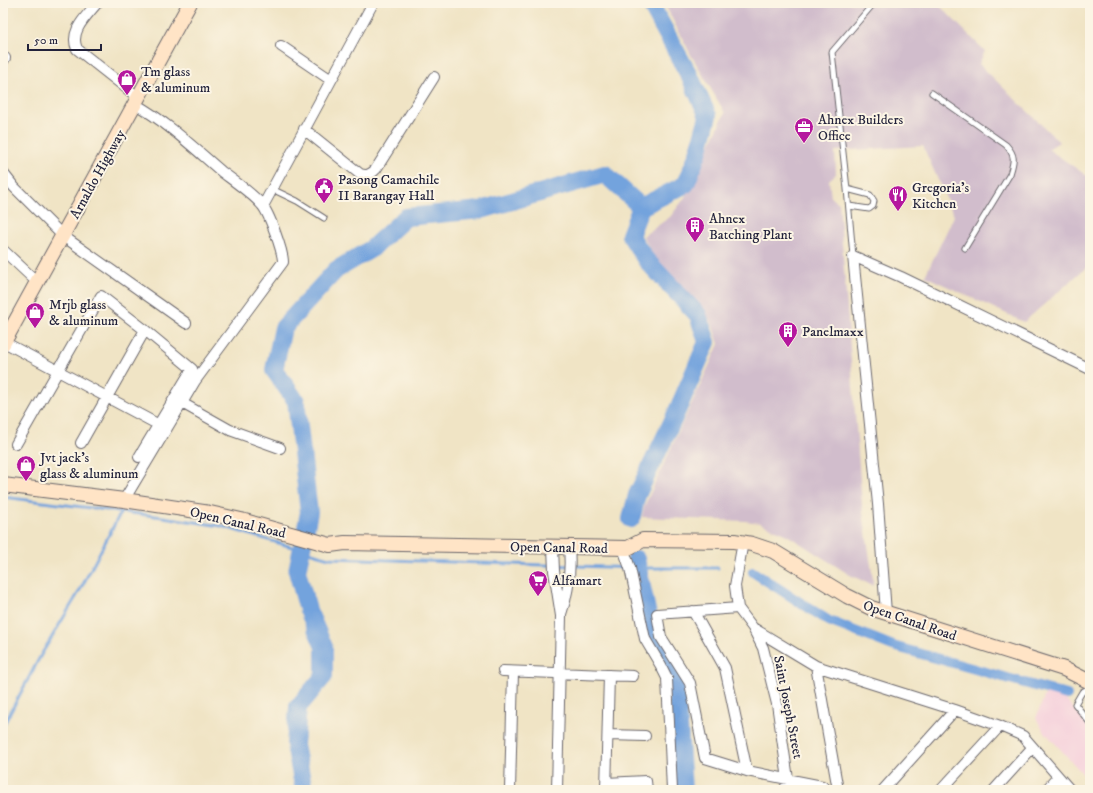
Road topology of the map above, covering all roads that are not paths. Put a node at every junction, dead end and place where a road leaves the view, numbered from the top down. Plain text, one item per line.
1 (97, 3) edge
2 (190, 3) edge
3 (374, 3) edge
4 (874, 3) edge
5 (281, 46) dead end
6 (434, 77) dead end
7 (331, 80) junction
8 (932, 93) dead end
9 (137, 101) junction
10 (304, 129) junction
11 (3, 173) edge
12 (847, 188) junction
13 (272, 189) junction
14 (263, 206) junction
15 (849, 206) junction
16 (324, 218) dead end
17 (63, 236) junction
18 (965, 248) dead end
19 (3, 250) edge
20 (853, 256) junction
21 (37, 282) junction
22 (186, 324) dead end
23 (145, 330) junction
24 (4, 343) edge
25 (1090, 369) edge
26 (57, 371) junction
27 (107, 397) junction
28 (182, 403) junction
29 (159, 425) junction
30 (81, 443) dead end
31 (16, 444) dead end
32 (280, 448) dead end
33 (139, 457) dead end
34 (3, 485) edge
35 (124, 500) junction
36 (743, 542) junction
37 (623, 548) junction
38 (553, 554) junction
39 (570, 554) junction
40 (568, 587) junction
41 (556, 588) junction
42 (738, 608) junction
43 (692, 611) junction
44 (886, 613) junction
45 (561, 616) junction
46 (753, 628) junction
47 (816, 666) junction
48 (559, 673) junction
49 (609, 675) junction
50 (633, 676) dead end
51 (1090, 682) edge
52 (1090, 688) edge
53 (955, 710) junction
54 (1090, 723) edge
55 (1000, 726) junction
56 (608, 735) junction
57 (645, 736) dead end
58 (1032, 748) junction
59 (747, 771) junction
60 (1058, 777) junction
61 (788, 779) junction
62 (606, 786) edge
63 (510, 790) edge
64 (557, 790) edge
65 (647, 790) edge
66 (672, 790) edge
67 (785, 790) edge
68 (827, 790) edge
69 (838, 790) edge
70 (883, 790) edge
71 (941, 790) edge
72 (994, 790) edge
73 (1046, 790) edge
74 (1070, 790) edge

1 - 9 street
2 - 9 main road, Arnaldo Highway
3 - 7 street
4 - 12 lane
5 - 7 street
6 - 10 street
7 - 10 street
8 - 18 lane
9 - 14 street
9 - 17 main road, Arnaldo Highway
10 - 13 street
11 - 17 street
12 - 15 lane
12 - 15 lane
13 - 14 street
13 - 16 lane
14 - 28 street
15 - 20 lane
17 - 21 main road, Arnaldo Highway
17 - 22 street
19 - 21 street
20 - 25 street
20 - 44 street
21 - 24 main road, Arnaldo Highway
23 - 26 street
23 - 27 street
23 - 29 street
24 - 26 street
26 - 27 street
26 - 31 street
27 - 29 street
27 - 30 street
28 - 32 street
28 - 35 street
29 - 33 street
34 - 35 main road, Open Canal Road
35 - 38 main road, Open Canal Road
36 - 37 main road, Open Canal Road
36 - 42 street, Saint Joseph Street
36 - 44 main road, Open Canal Road
37 - 39 main road, Open Canal Road
37 - 66 street
38 - 39 main road, Open Canal Road
38 - 41 street
39 - 40 street
40 - 41 lane
40 - 45 street
41 - 45 street
42 - 43 street
42 - 46 street, Saint Joseph Street
43 - 59 street
43 - 59 street
44 - 51 main road, Open Canal Road
45 - 48 street
46 - 47 street
46 - 61 street, Saint Joseph Street
47 - 53 street
47 - 69 street
48 - 49 street
48 - 63 street
48 - 64 street
49 - 50 street
49 - 56 street
52 - 54 lane
53 - 55 street
53 - 70 street
55 - 58 street
55 - 71 street
56 - 57 street
56 - 62 street
58 - 60 street
58 - 72 street
59 - 61 street
60 - 73 street
60 - 74 street
61 - 67 street, Saint Joseph Street
61 - 68 street
62 - 65 street

